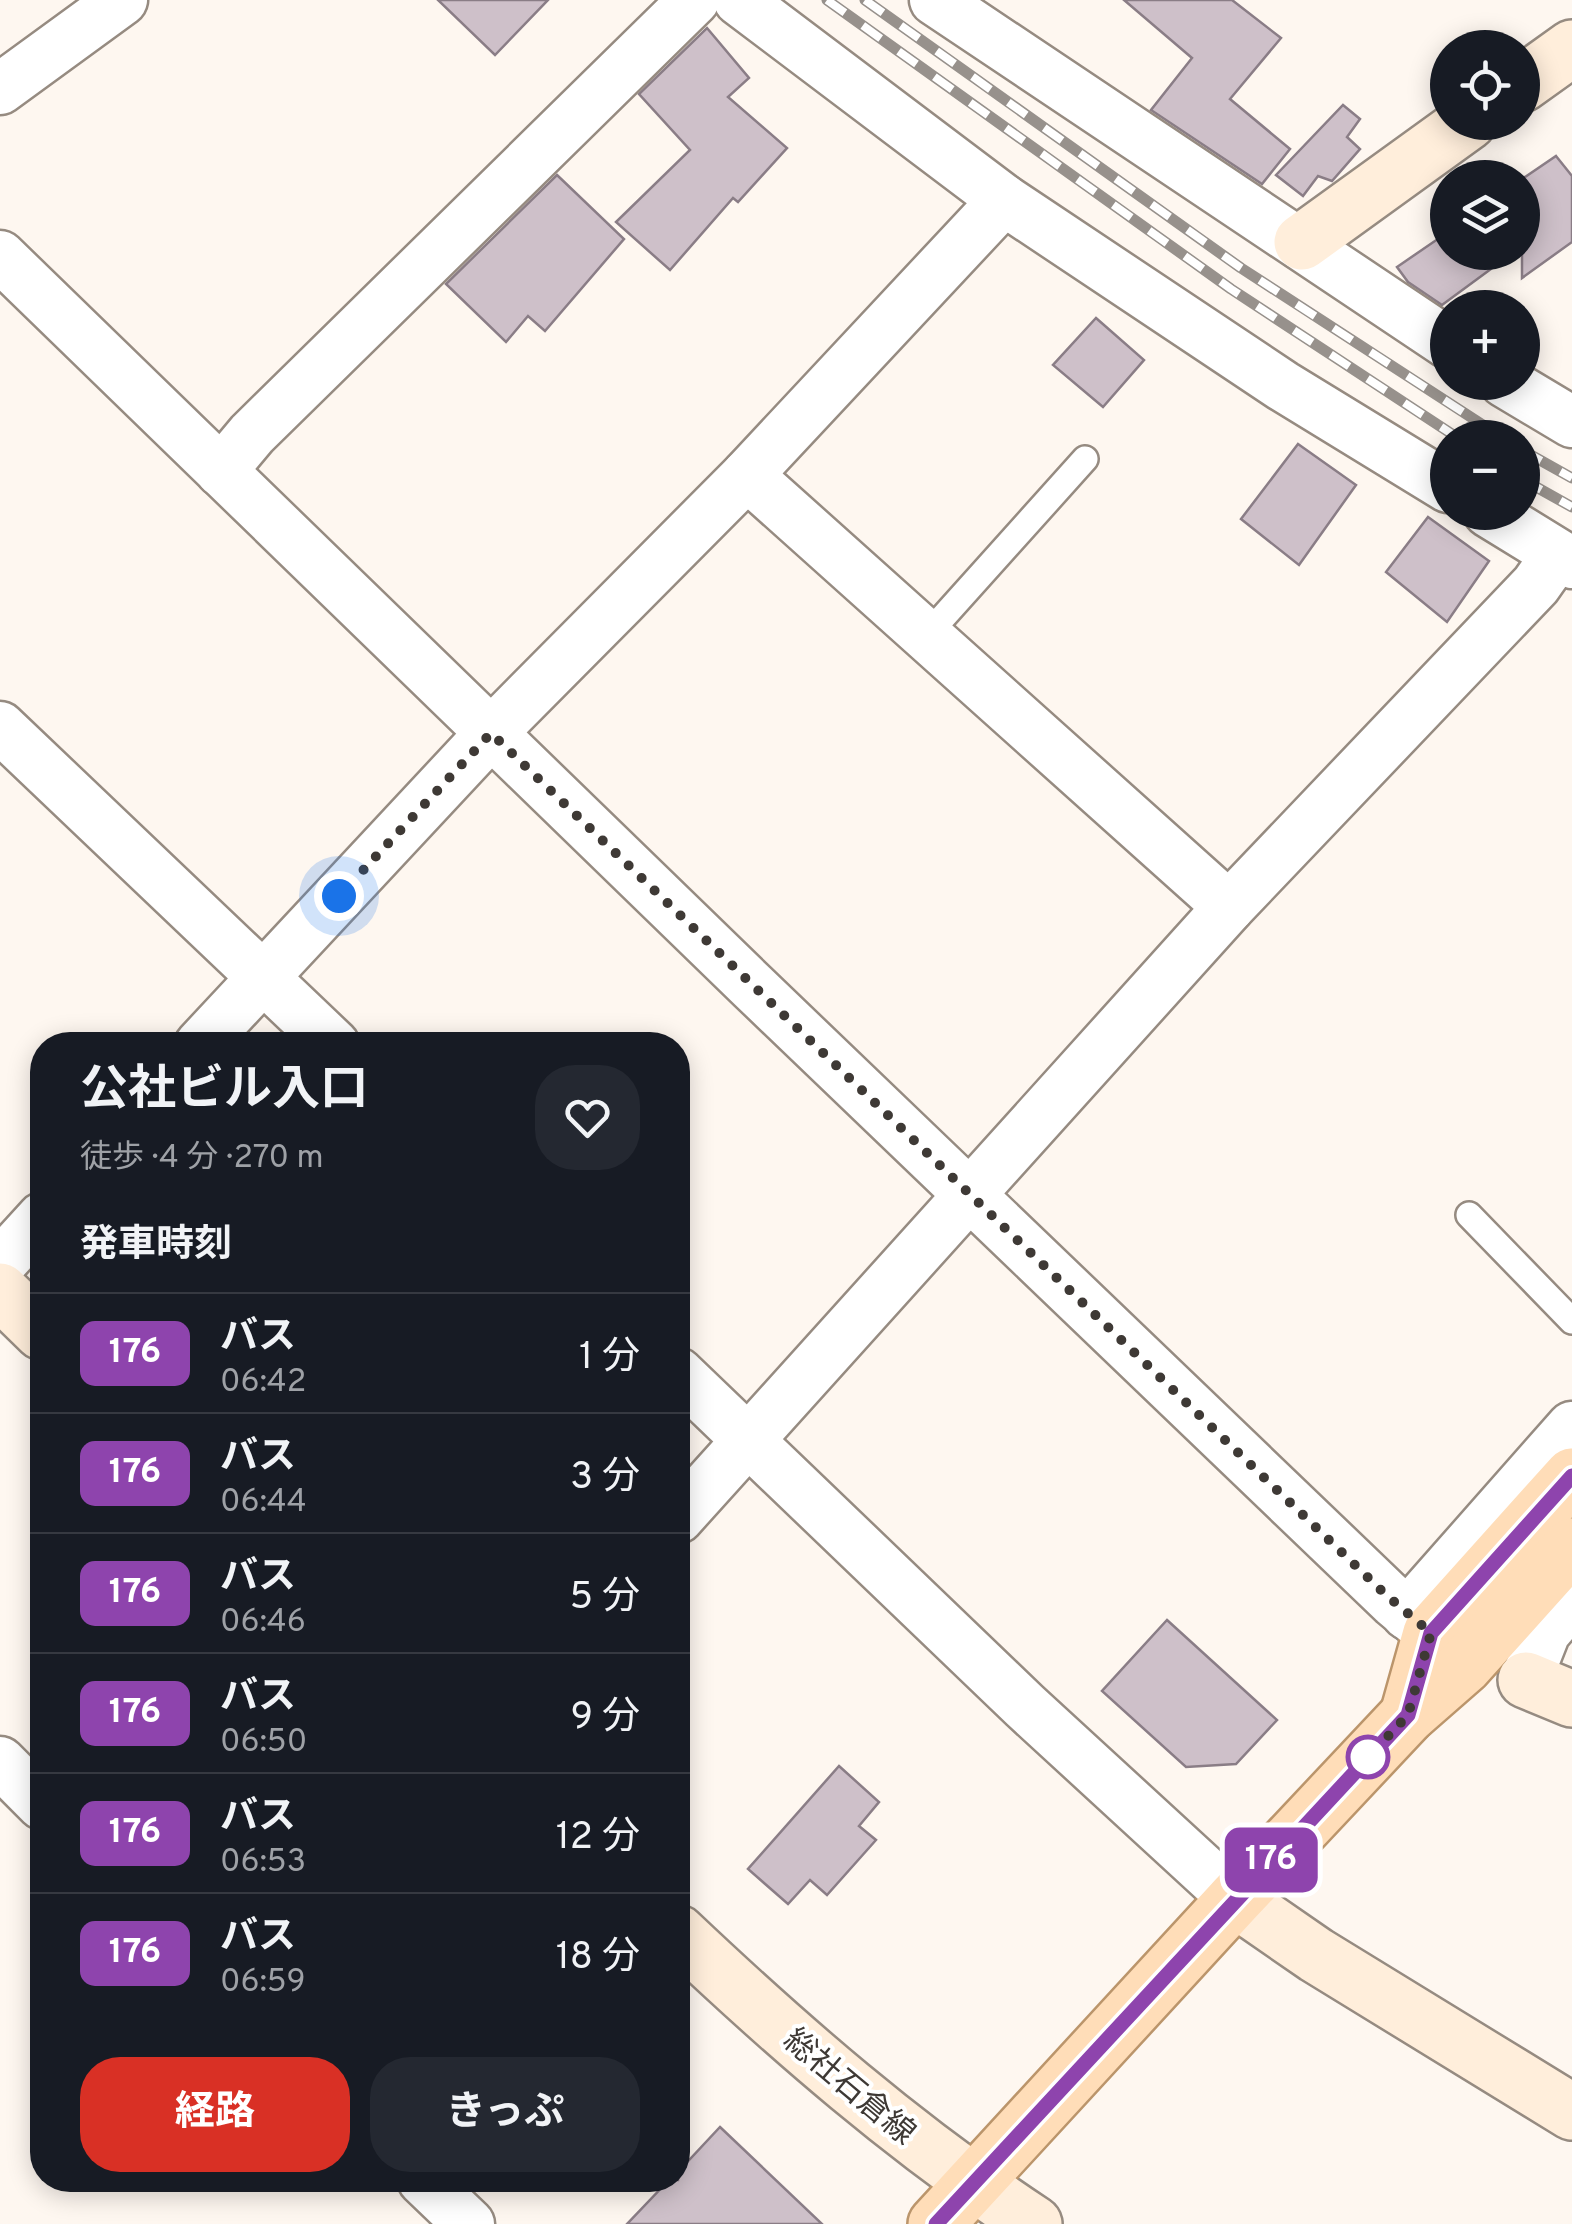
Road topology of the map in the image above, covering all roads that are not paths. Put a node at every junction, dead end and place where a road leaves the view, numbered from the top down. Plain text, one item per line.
1 (122, 0) edge
2 (694, 0) edge
3 (738, 0) edge
4 (934, 0) edge
5 (1572, 48) edge
6 (1540, 71) edge
7 (0, 90) edge
8 (1443, 140) edge
9 (1004, 200) junction
10 (1302, 242) junction
11 (0, 256) edge
12 (1430, 331) edge
13 (1535, 400) edge
14 (1572, 422) edge
15 (1084, 459) dead end
16 (221, 471) junction
17 (747, 475) junction
18 (1430, 476) edge
19 (1518, 530) edge
20 (1565, 559) edge
21 (928, 635) junction
22 (0, 727) edge
23 (491, 733) junction
24 (1229, 907) junction
25 (263, 976) junction
26 (212, 1032) edge
27 (321, 1032) edge
28 (970, 1193) junction
29 (1469, 1215) dead end
30 (30, 1231) edge
31 (0, 1264) edge
32 (0, 1291) edge
33 (30, 1320) edge
34 (1572, 1320) edge
35 (690, 1384) edge
36 (1572, 1427) edge
37 (748, 1440) junction
38 (1572, 1476) edge
39 (690, 1505) edge
40 (1572, 1546) edge
41 (1572, 1602) edge
42 (1419, 1623) junction
43 (1549, 1689) edge
44 (1408, 1715) junction
45 (1234, 1899) junction
46 (690, 1945) edge
47 (1572, 2112) edge
48 (974, 2184) junction
49 (936, 2224) edge
50 (1034, 2224) edge

1 - 7 street
2 - 16 street
3 - 9 street
4 - 10 street
5 - 6 street
8 - 10 street
9 - 17 street
9 - 18 street
10 - 12 street
11 - 16 street
13 - 14 street
15 - 21 lane
16 - 23 street
17 - 21 street
17 - 23 street
19 - 20 street
20 - 24 street
21 - 24 street
22 - 25 street
23 - 25 street
23 - 28 street
24 - 28 street
25 - 26 street
25 - 27 street
28 - 37 street
28 - 42 street
29 - 34 lane
30 - 31 street
32 - 33 street
35 - 37 street
36 - 42 street
37 - 39 street
37 - 45 street
38 - 42 main road
40 - 44 main road
41 - 43 street
42 - 44 main road
44 - 45 main road
45 - 47 street
45 - 48 main road
46 - 48 street, 総社石倉線
48 - 49 main road
48 - 50 street, 総社石倉線

